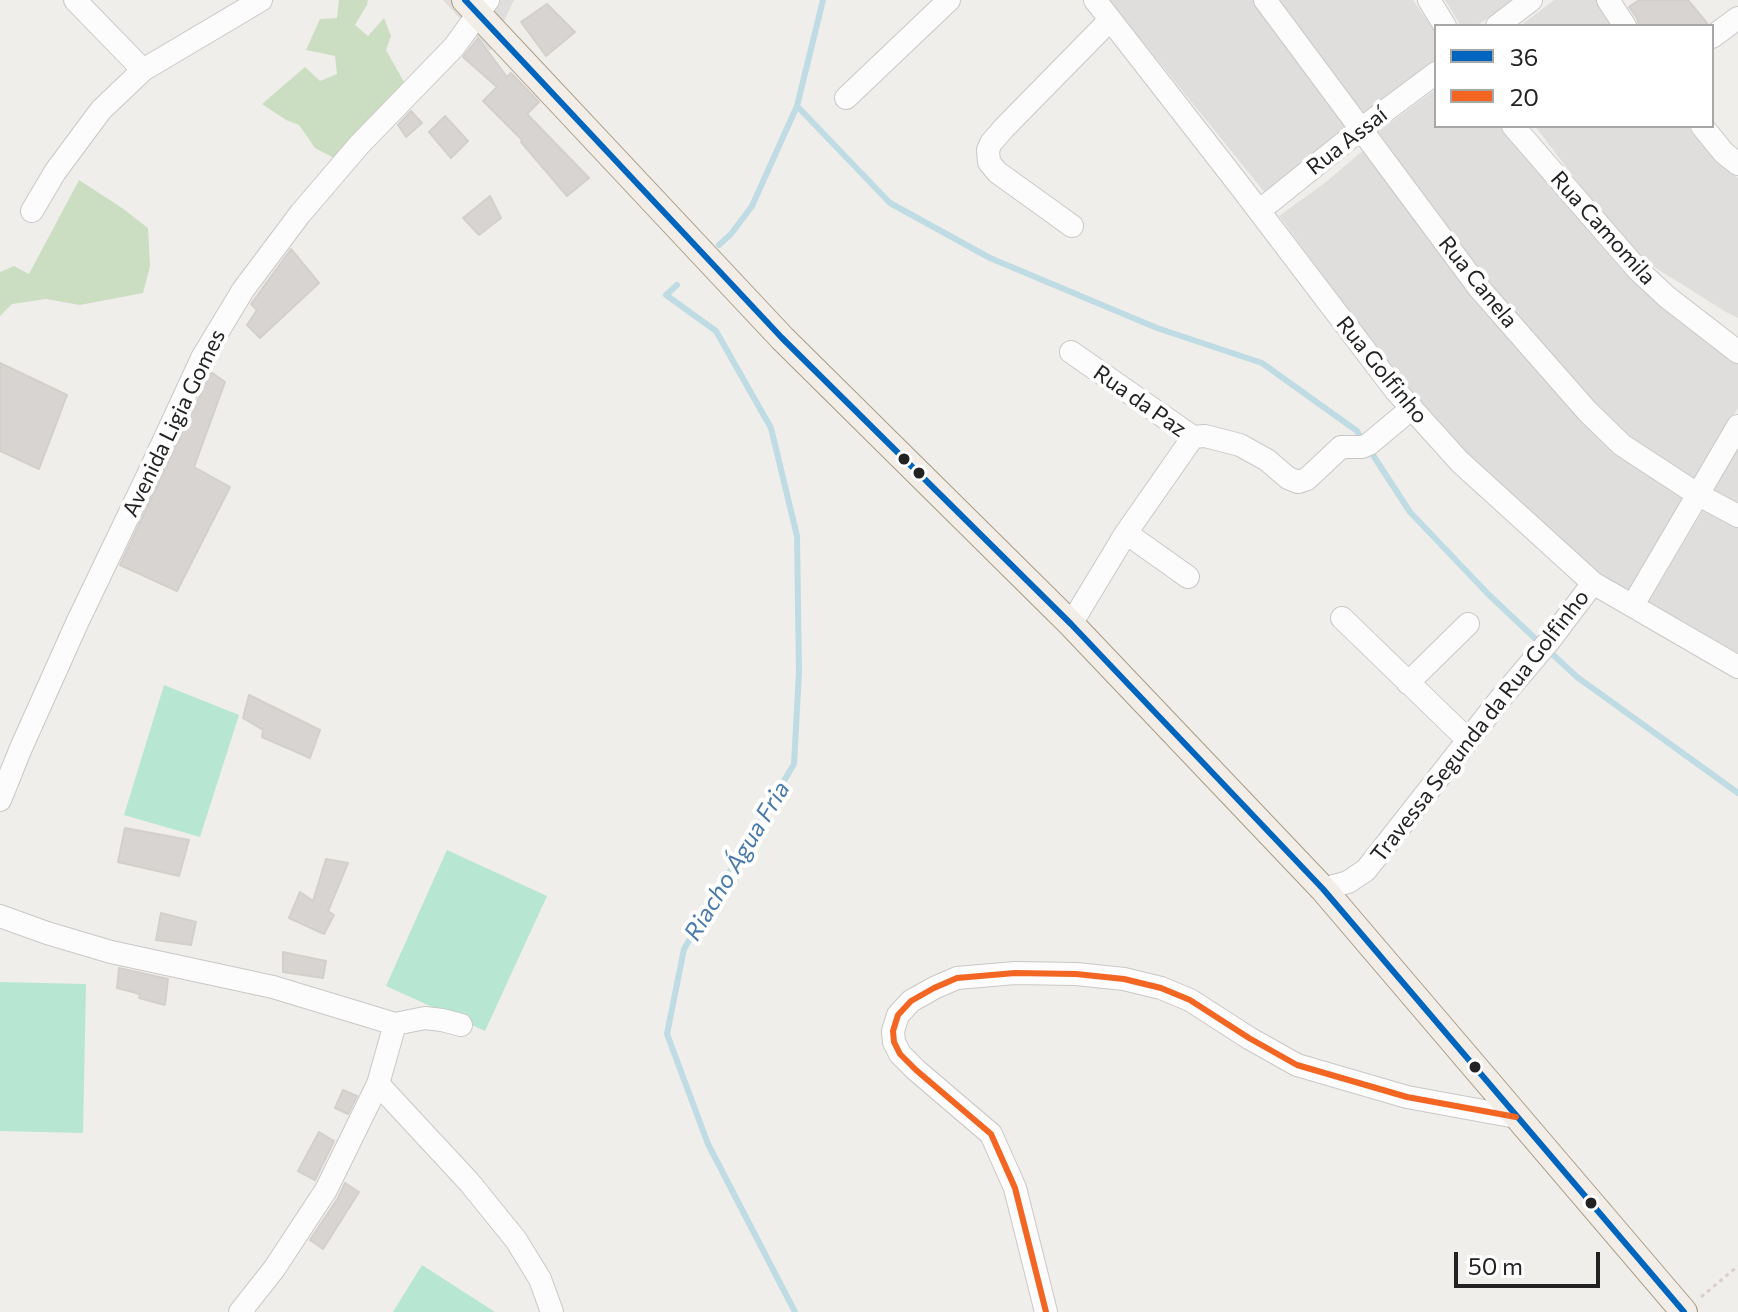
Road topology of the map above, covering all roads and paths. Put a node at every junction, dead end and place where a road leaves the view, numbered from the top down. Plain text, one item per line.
1 (75, 0) edge
2 (261, 0) edge
3 (949, 0) edge
4 (1095, 0) edge
5 (1265, 0) edge
6 (1429, 0) edge
7 (1531, 0) edge
8 (1608, 0) edge
9 (476, 5) edge
10 (1738, 18) edge
11 (1110, 20) junction
12 (1444, 24) edge
13 (1500, 24) edge
14 (1624, 24) edge
15 (1714, 36) edge
16 (143, 70) junction
17 (1434, 74) edge
18 (846, 98) dead end
19 (1515, 128) edge
20 (1704, 128) edge
21 (1361, 129) junction
22 (1738, 164) edge
23 (32, 211) dead end
24 (1259, 211) junction
25 (1072, 226) dead end
26 (1071, 352) dead end
27 (1738, 352) edge
28 (1412, 408) junction
29 (1738, 426) edge
30 (1193, 437) junction
31 (1697, 494) junction
32 (1738, 516) edge
33 (1126, 533) junction
34 (1188, 577) dead end
35 (1593, 583) junction
36 (1633, 605) junction
37 (1342, 618) dead end
38 (1071, 624) junction
39 (1468, 624) dead end
40 (1738, 667) edge
41 (1408, 683) junction
42 (1468, 740) junction
43 (7, 761) edge
44 (0, 800) edge
45 (1323, 889) junction
46 (0, 916) edge
47 (395, 1024) junction
48 (461, 1025) dead end
49 (378, 1084) junction
50 (1516, 1117) junction
51 (1738, 1266) edge
52 (1692, 1305) edge
53 (240, 1312) edge
54 (552, 1312) edge
55 (1046, 1312) edge

1 - 16 street
2 - 16 street
3 - 18 street
4 - 11 street, Rua Golfinho
5 - 21 street, Rua Canela
6 - 12 street
7 - 13 street
8 - 14 street
9 - 38 main road
9 - 43 street, Avenida Ligia Gomes
10 - 15 street
11 - 24 street, Rua Golfinho
11 - 25 street
16 - 23 street
17 - 21 street, Rua Assaí
19 - 27 street, Rua Camomila
20 - 22 street
21 - 24 street, Rua Assaí
21 - 31 street, Rua Canela
24 - 28 street, Rua Golfinho
26 - 30 street, Rua da Paz
28 - 30 street
28 - 35 street, Rua Golfinho
29 - 31 street
30 - 33 street, Rua da Paz
31 - 32 street, Rua Canela
31 - 36 street
33 - 34 street
33 - 38 street, Rua da Paz
35 - 36 street, Rua Golfinho
35 - 42 street, Travessa Segunda da Rua Golfinho
36 - 40 street, Rua Golfinho
37 - 41 street
38 - 45 main road
39 - 41 street
41 - 42 street
42 - 45 street, Travessa Segunda da Rua Golfinho
43 - 44 street, Avenida Ligia Gomes
45 - 50 main road
46 - 47 street
47 - 48 street
47 - 49 street
49 - 53 street
49 - 54 street
50 - 52 main road
50 - 55 street
51 - 52 path

